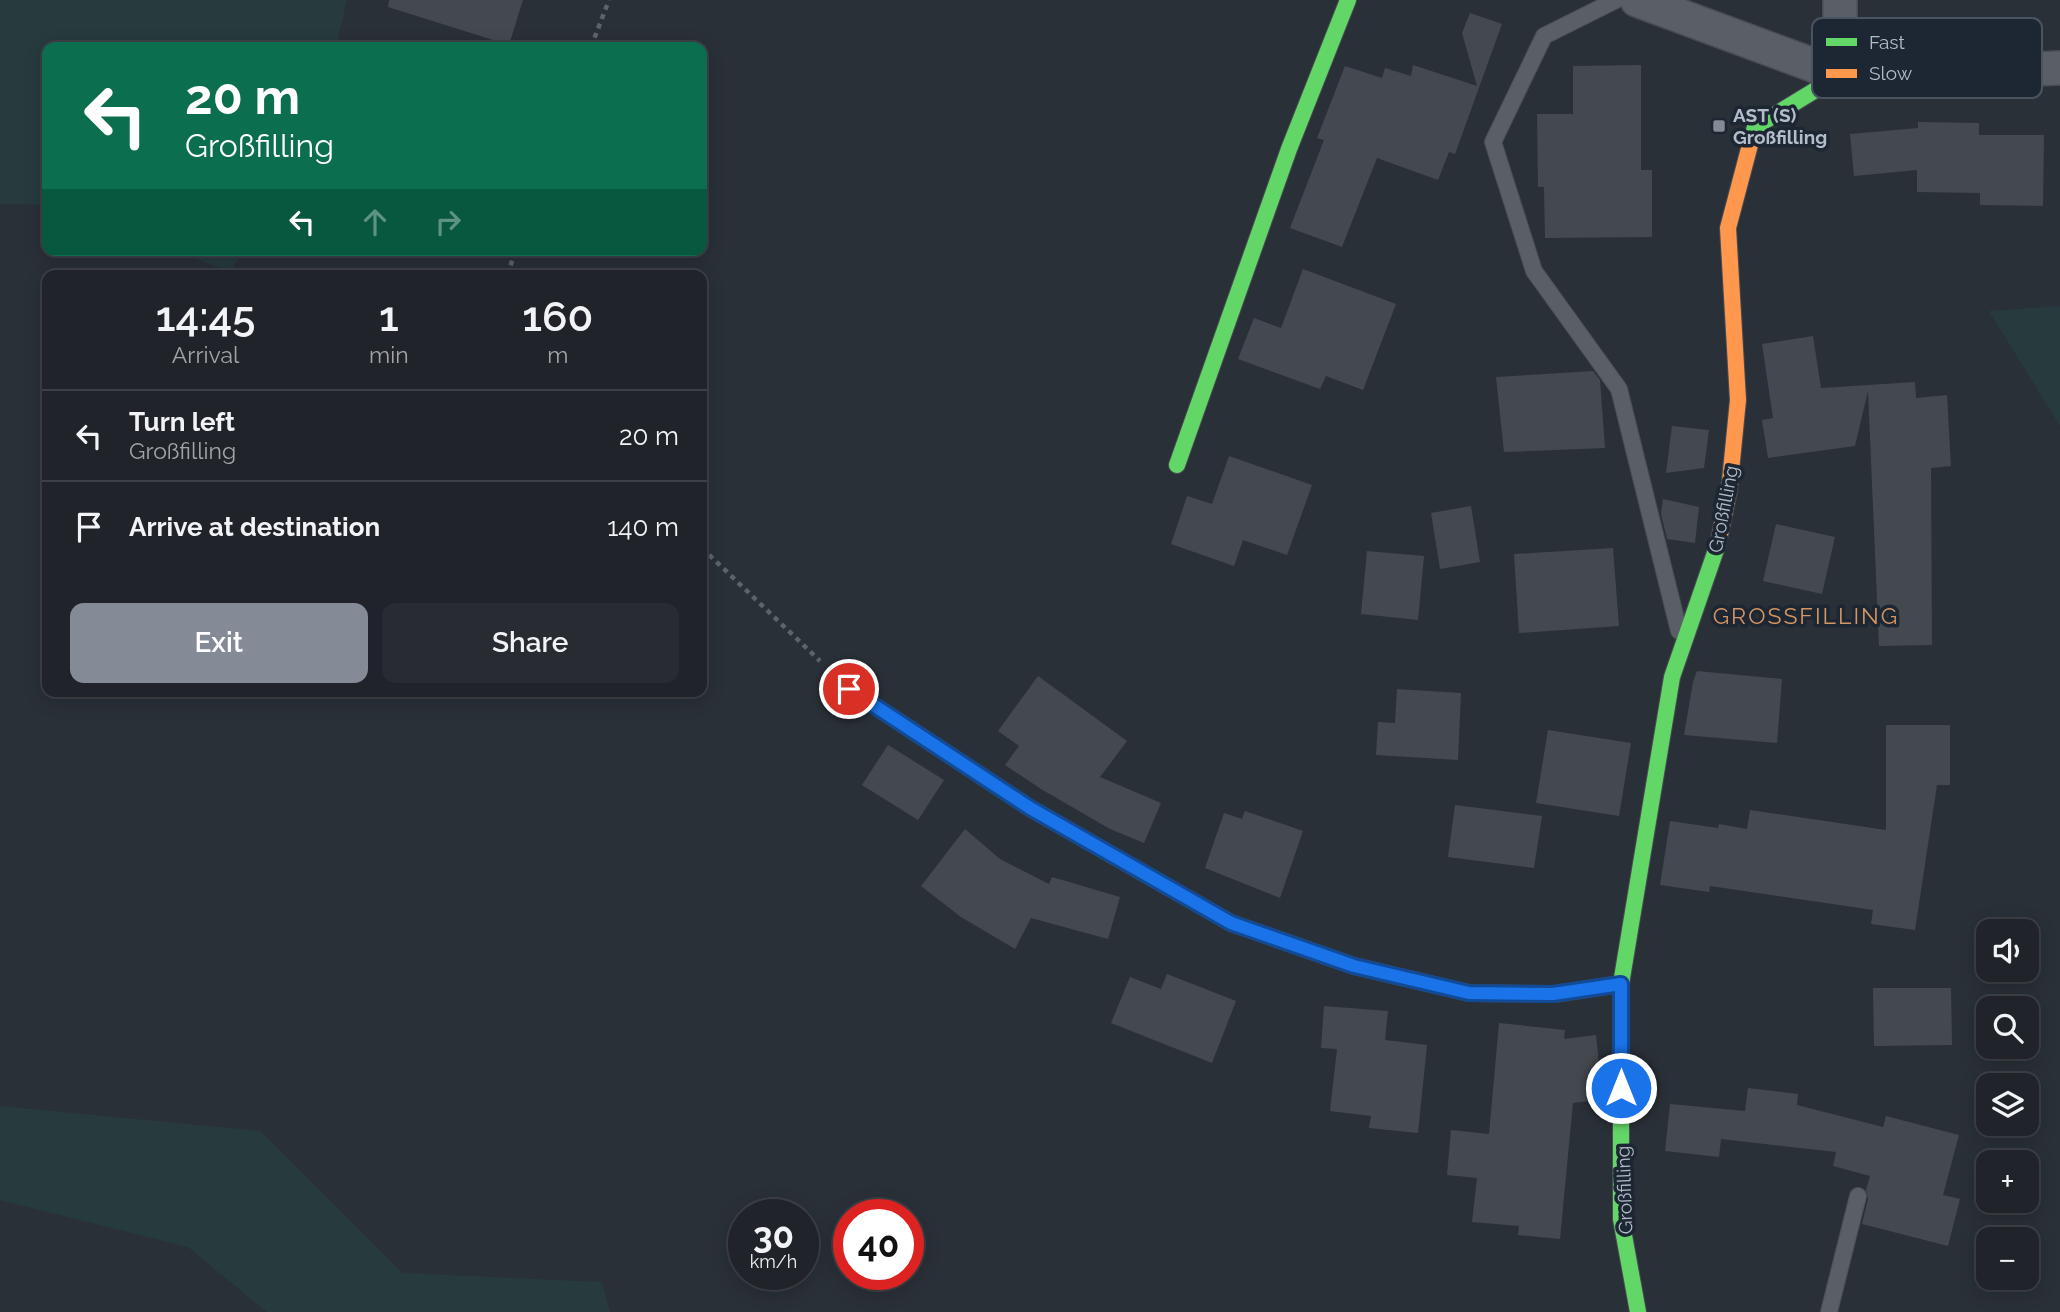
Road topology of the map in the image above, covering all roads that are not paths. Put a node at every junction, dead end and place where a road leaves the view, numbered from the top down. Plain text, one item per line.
1 (1348, 0) edge
2 (1616, 0) edge
3 (1637, 0) edge
4 (1840, 0) edge
5 (1840, 18) edge
6 (1812, 65) edge
7 (2060, 68) edge
8 (2042, 69) edge
9 (1812, 92) edge
10 (1177, 465) dead end
11 (1683, 646) junction
12 (849, 689) road end
13 (1621, 984) junction
14 (1858, 1196) dead end
15 (1638, 1312) edge
16 (1829, 1312) edge

1 - 10 street
2 - 11 lane
3 - 6 street, Großfilling
4 - 5 street
7 - 8 street, Großfilling
9 - 11 street, Großfilling
11 - 13 street, Großfilling
12 - 13 street
13 - 15 street, Großfilling
14 - 16 lane

